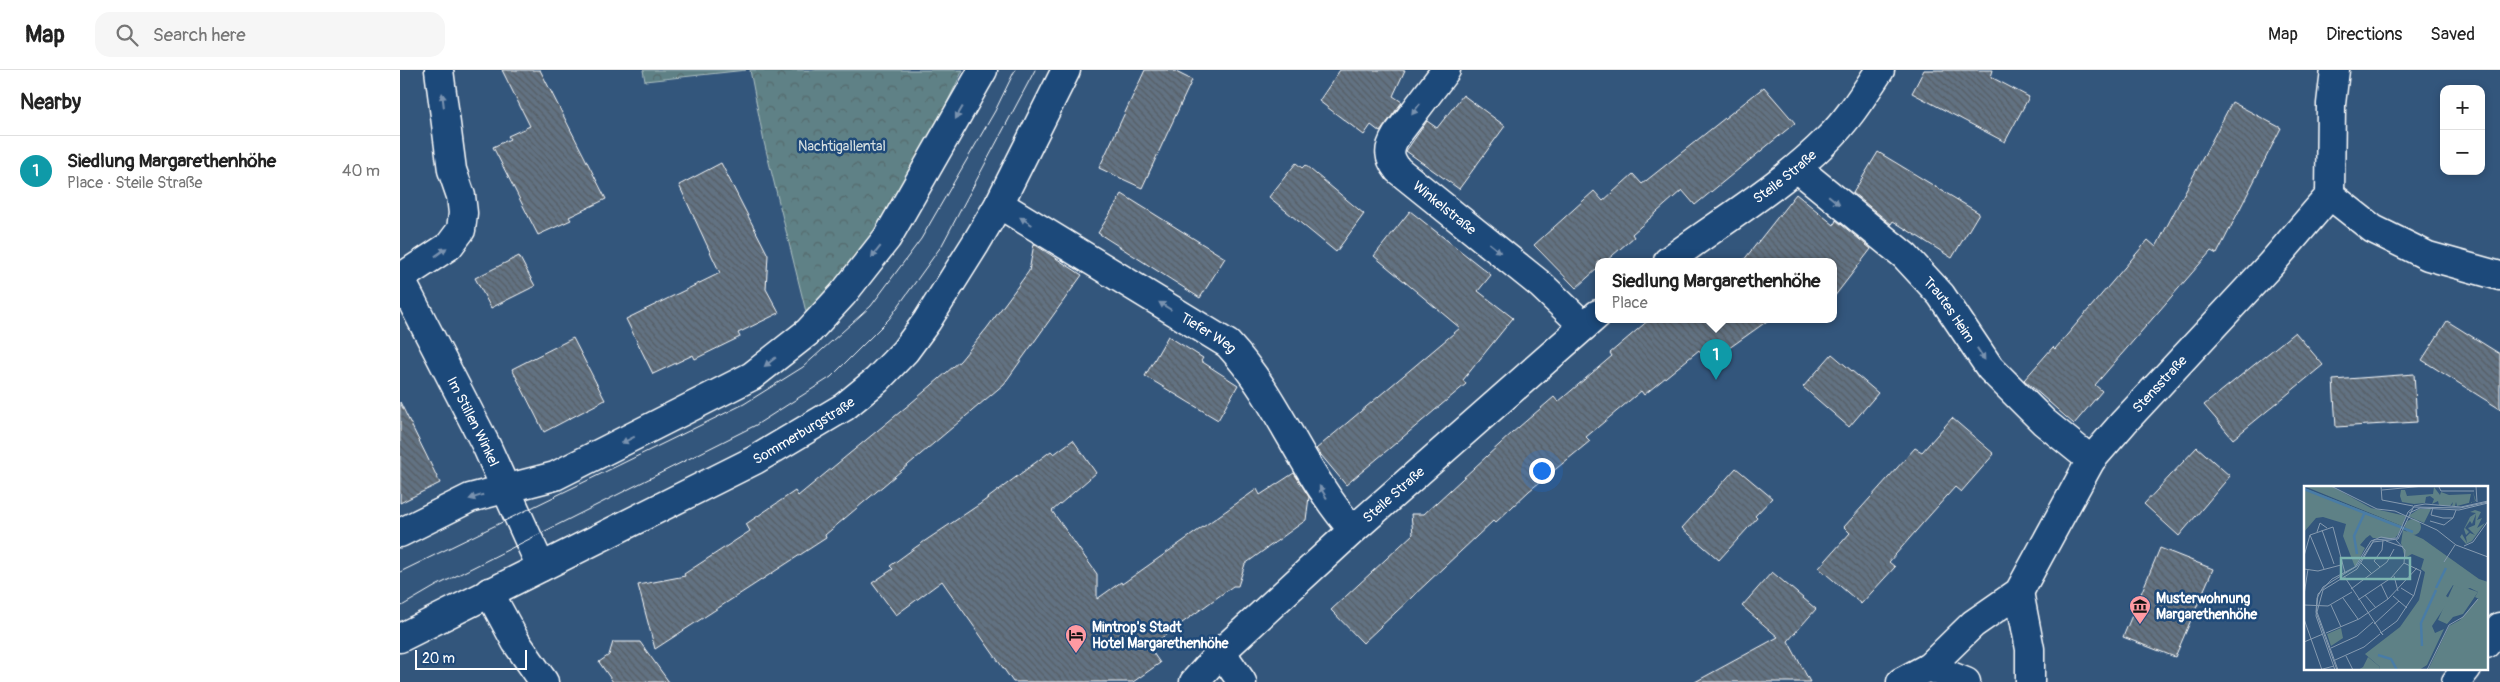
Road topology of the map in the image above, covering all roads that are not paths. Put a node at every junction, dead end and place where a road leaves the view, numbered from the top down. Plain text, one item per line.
1 (439, 70) edge
2 (983, 70) edge
3 (1066, 70) edge
4 (1446, 70) edge
5 (1880, 70) edge
6 (2335, 70) edge
7 (1797, 168) junction
8 (2330, 195) junction
9 (999, 204) junction
10 (1672, 258) edge
11 (2500, 276) edge
12 (400, 278) edge
13 (1591, 320) edge
14 (2092, 460) junction
15 (505, 488) junction
16 (1353, 530) junction
17 (400, 533) edge
18 (541, 568) junction
19 (489, 592) junction
20 (2019, 592) junction
21 (2500, 627) edge
22 (400, 638) edge
23 (2488, 642) edge
24 (1220, 652) junction
25 (1929, 667) junction
26 (2465, 670) edge
27 (544, 682) edge
28 (1194, 682) edge
29 (1242, 682) edge
30 (1901, 682) edge
31 (1966, 682) edge
32 (2030, 682) edge
33 (2456, 682) edge

12 -> 1 street, Im Stillen Winkel
2 -> 15 street
3 - 9 street, Sommerburgstraße
4 -> 13 street, Winkelstraße
5 - 7 street, Steile Straße
6 - 8 street
7 - 10 street, Steile Straße
7 -> 14 street, Trautes Heim
8 - 11 street
8 - 14 street, Stensstraße
16 -> 9 street, Tiefer Weg
9 - 18 street, Sommerburgstraße
12 - 15 street, Im Stillen Winkel
13 - 16 street, Steile Straße
14 - 20 street, Stensstraße
15 -> 17 street
15 - 18 street, Im Stillen Winkel
16 - 24 street, Steile Straße
18 - 19 street, Sommerburgstraße
19 - 22 street, Sommerburgstraße
19 - 27 street
20 - 25 street, Stensstraße
20 - 32 street
21 - 23 street
24 - 28 street, Steile Straße
24 - 29 street
25 - 30 street, Stensstraße
25 - 31 street
26 - 33 street

